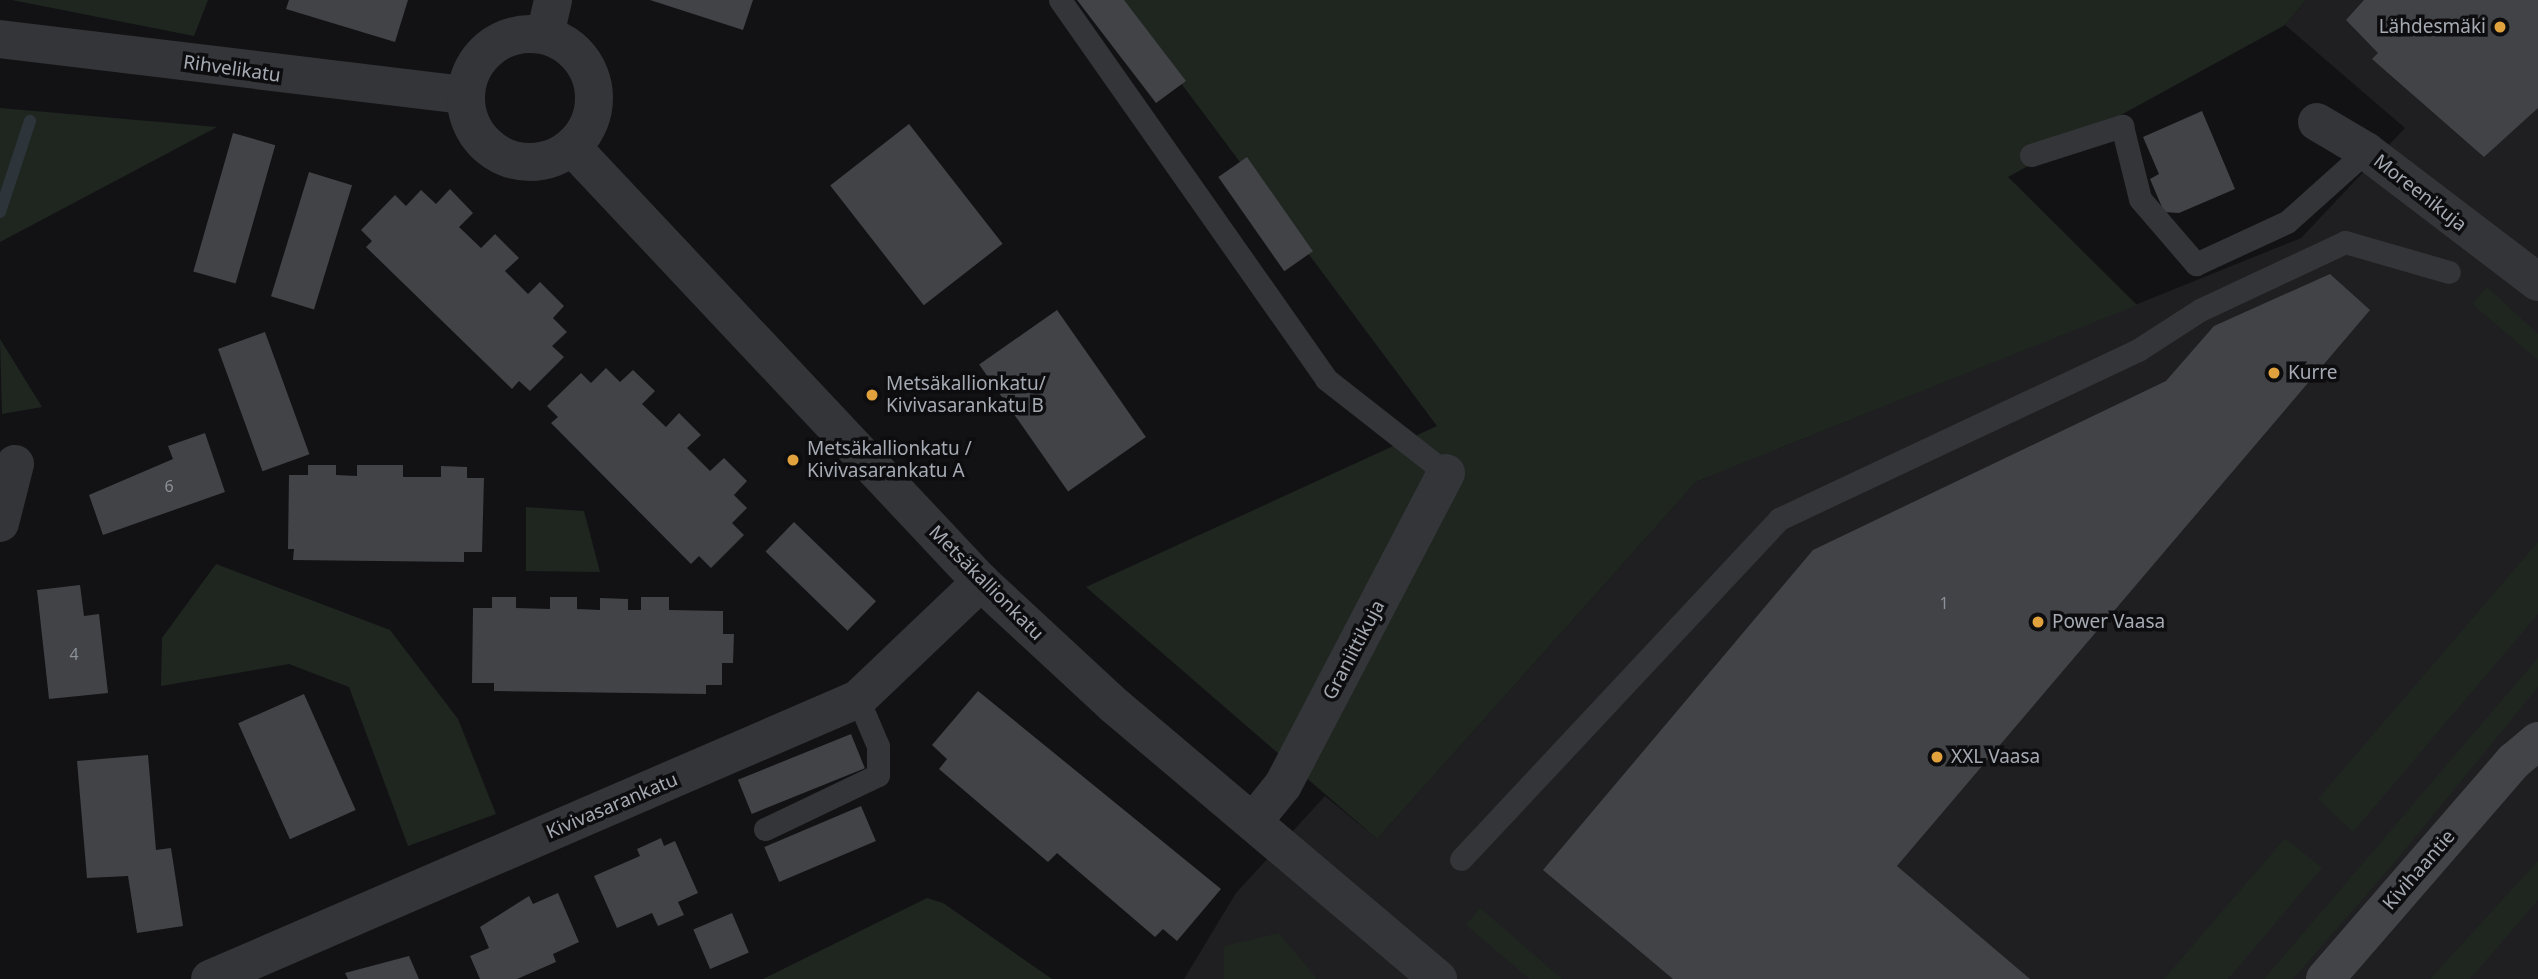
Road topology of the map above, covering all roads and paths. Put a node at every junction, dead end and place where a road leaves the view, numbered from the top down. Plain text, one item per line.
1 (1060, 0) edge
2 (549, 18) edge
3 (0, 39) edge
4 (465, 94) junction
5 (2317, 122) dead end
6 (572, 147) junction
7 (2366, 151) junction
8 (2031, 155) dead end
9 (2449, 272) dead end
10 (2531, 284) edge
11 (15, 464) dead end
12 (1446, 473) joint
13 (0, 523) edge
14 (981, 582) junction
15 (858, 699) junction
16 (2538, 720) edge
17 (2526, 751) edge
18 (1254, 822) junction
19 (765, 829) dead end
20 (1461, 859) dead end
21 (211, 979) edge
22 (1438, 979) edge
23 (2325, 979) edge

1 - 12 lane
2 - 4 street
2 - 6 street
3 - 4 street, Rihvelikatu
4 - 6 street
5 - 7 street, Moreenikuja
6 - 14 street, Metsäkallionkatu
7 - 8 lane
7 - 10 street, Moreenikuja
9 - 20 lane
11 - 13 street
12 - 18 street, Graniittikuja
14 - 15 street, Kivivasarankatu
14 - 18 street, Metsäkallionkatu
15 - 19 lane
15 - 21 street, Kivivasarankatu
16 - 17 main road, Kivihaantie
17 - 23 main road, Kivihaantie
18 - 22 street, Metsäkallionkatu

